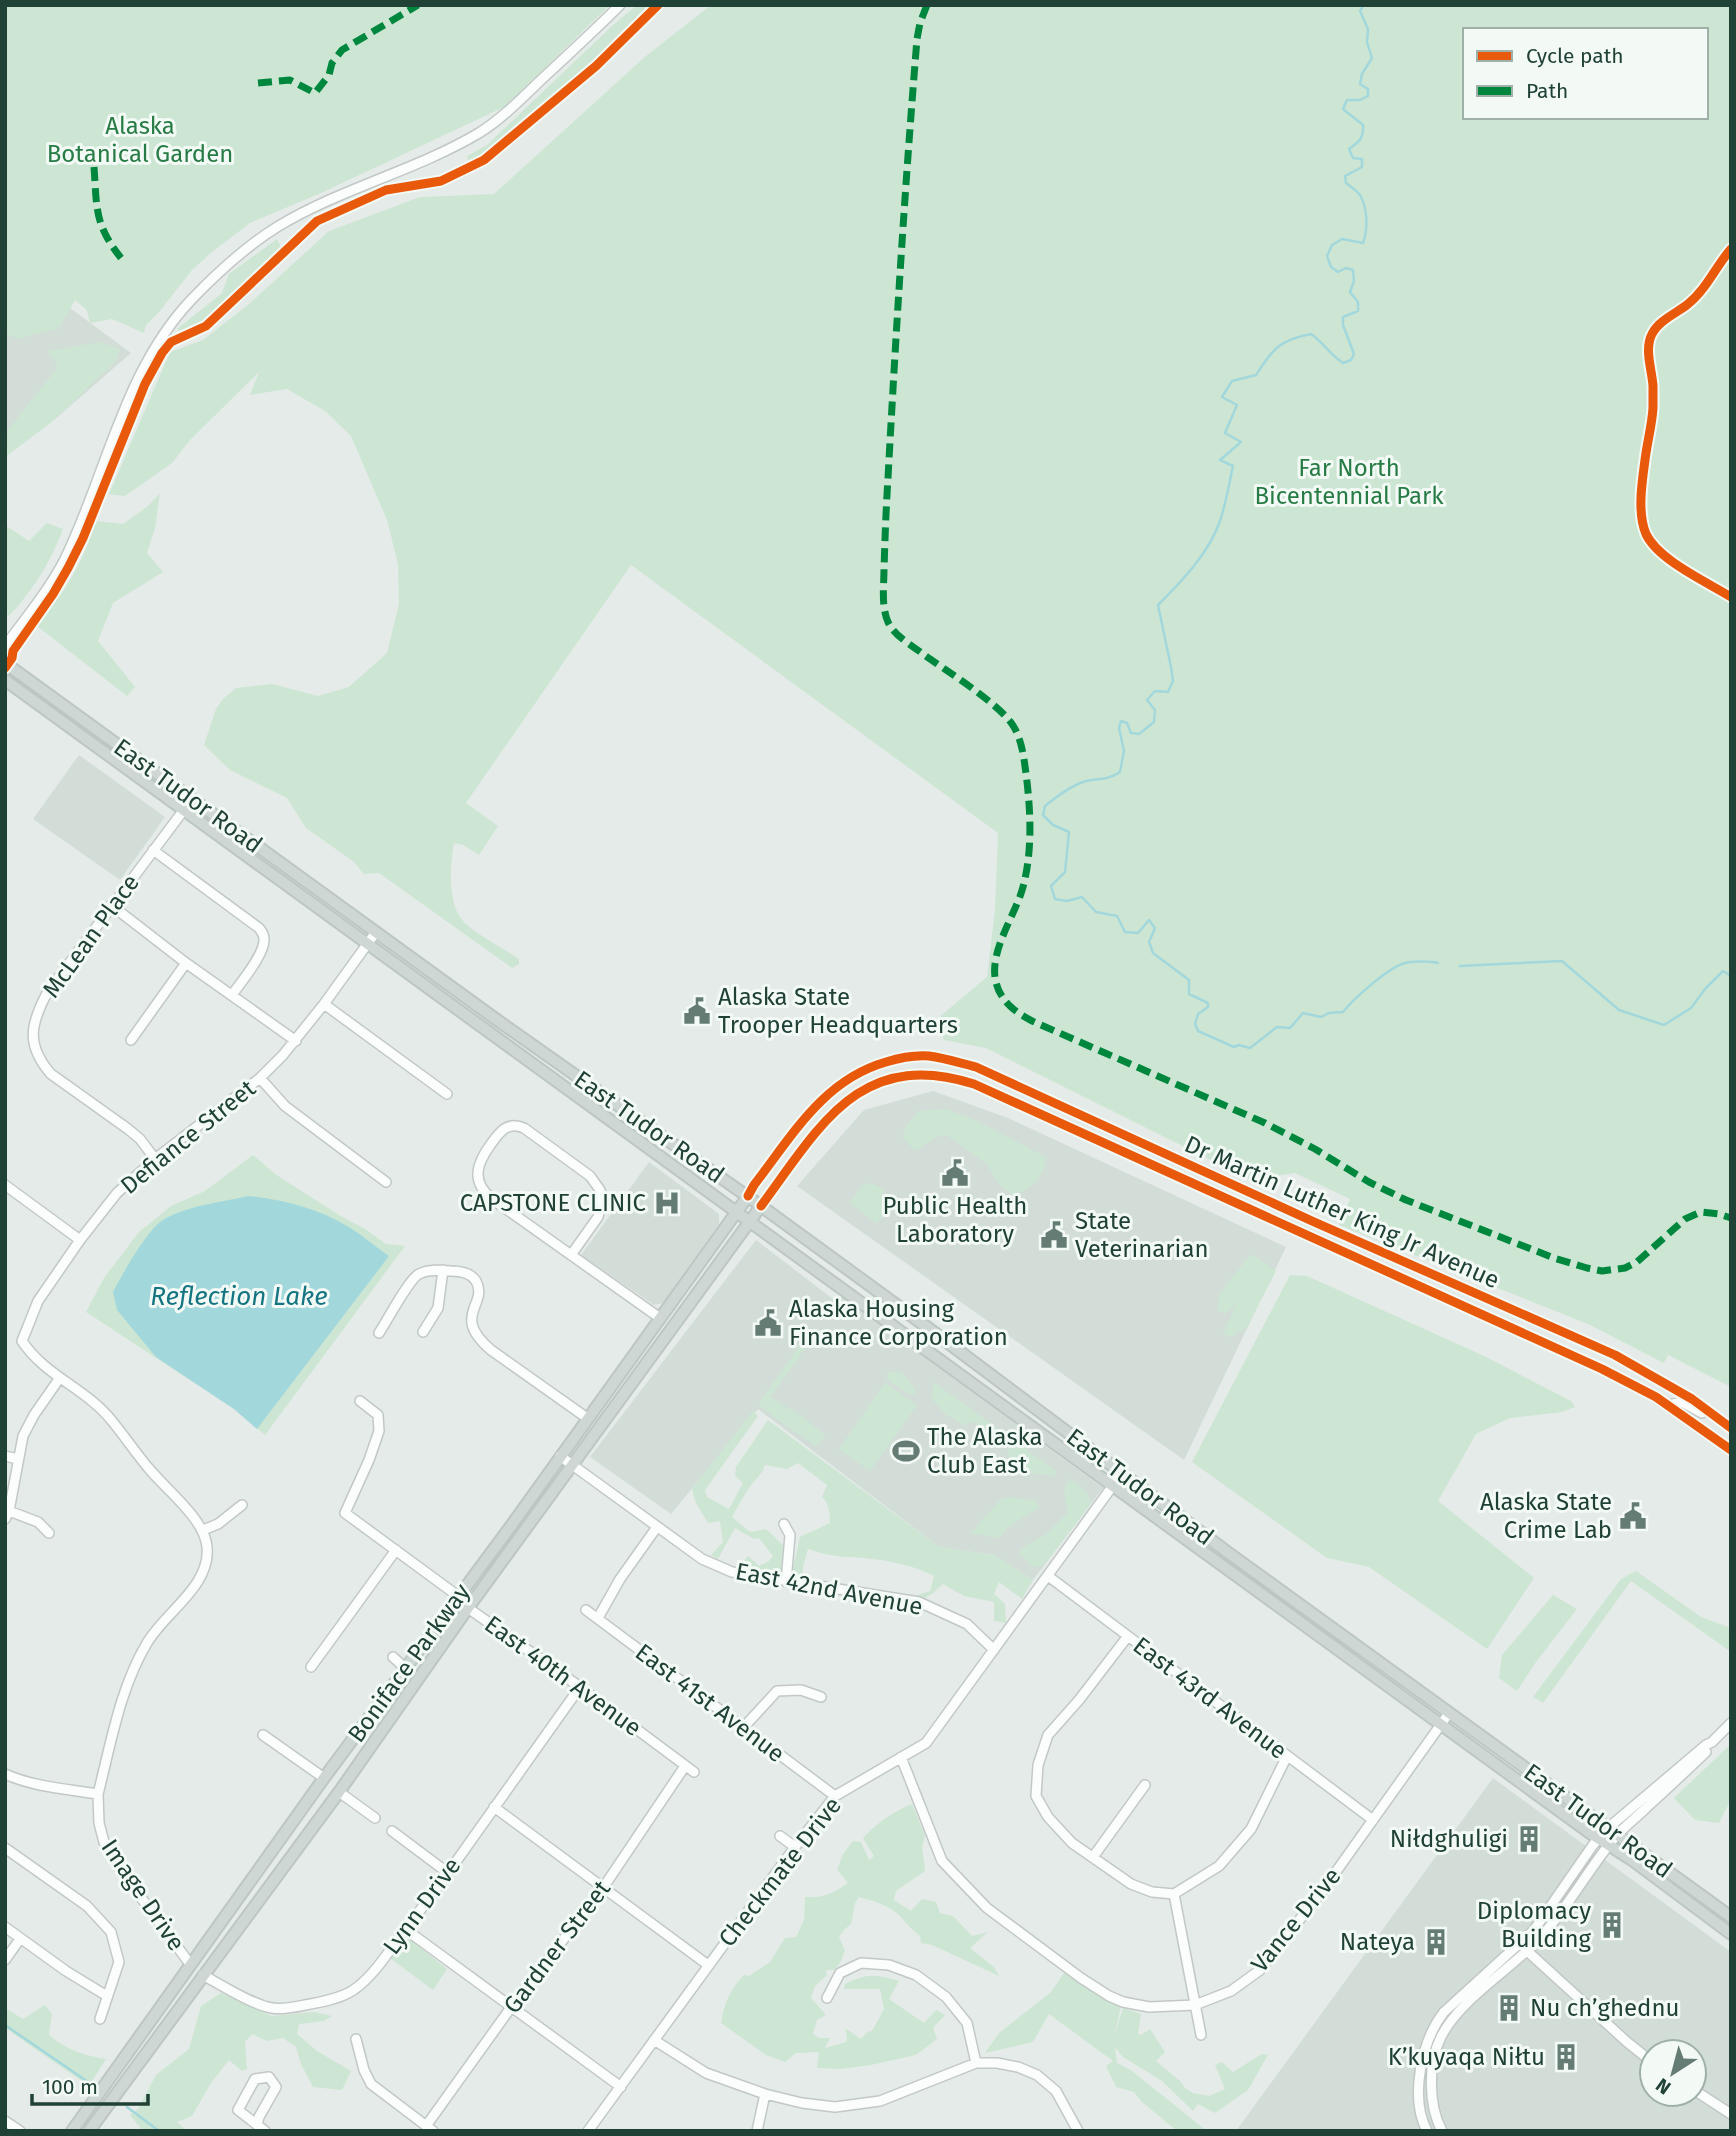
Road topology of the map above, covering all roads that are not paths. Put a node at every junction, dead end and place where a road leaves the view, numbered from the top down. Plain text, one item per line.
1 (620, 5) edge
2 (5, 646) edge
3 (5, 663) edge
4 (5, 680) edge
5 (192, 799) junction
6 (184, 810) junction
7 (153, 850) junction
8 (111, 905) junction
9 (376, 932) junction
10 (368, 944) junction
11 (187, 962) junction
12 (232, 995) junction
13 (324, 1004) junction
14 (131, 1040) dead end
15 (296, 1041) junction
16 (260, 1078) junction
17 (447, 1094) dead end
18 (155, 1159) junction
19 (386, 1182) dead end
20 (5, 1185) edge
21 (748, 1196) junction
22 (761, 1206) junction
23 (736, 1213) junction
24 (749, 1222) junction
25 (80, 1240) junction
26 (571, 1255) junction
27 (443, 1270) junction
28 (660, 1318) junction
29 (423, 1332) dead end
30 (379, 1333) dead end
31 (60, 1379) junction
32 (360, 1401) dead end
33 (1668, 1405) junction
34 (587, 1419) junction
35 (1731, 1429) edge
36 (1731, 1450) edge
37 (5, 1456) edge
38 (560, 1456) junction
39 (18, 1459) junction
40 (573, 1465) junction
41 (1122, 1473) junction
42 (1113, 1486) junction
43 (242, 1505) dead end
44 (7, 1515) edge
45 (784, 1524) dead end
46 (657, 1527) junction
47 (203, 1530) junction
48 (49, 1533) dead end
49 (396, 1550) junction
50 (1048, 1576) junction
51 (786, 1582) junction
52 (458, 1596) junction
53 (468, 1608) junction
54 (586, 1610) dead end
55 (598, 1618) junction
56 (1128, 1636) junction
57 (994, 1650) junction
58 (393, 1657) dead end
59 (311, 1667) dead end
60 (405, 1668) junction
61 (580, 1687) junction
62 (821, 1697) dead end
63 (1449, 1713) junction
64 (1731, 1723) edge
65 (1441, 1725) junction
66 (743, 1728) junction
67 (264, 1735) dead end
68 (1287, 1756) junction
69 (901, 1758) junction
70 (685, 1766) junction
71 (694, 1772) dead end
72 (5, 1774) edge
73 (324, 1778) junction
74 (1145, 1785) dead end
75 (339, 1791) junction
76 (98, 1794) junction
77 (835, 1796) junction
78 (494, 1807) junction
79 (375, 1818) dead end
80 (1373, 1820) junction
81 (393, 1831) dead end
82 (1612, 1832) junction
83 (780, 1836) dead end
84 (1598, 1839) junction
85 (1609, 1846) junction
86 (795, 1847) junction
87 (5, 1848) edge
88 (1093, 1857) junction
89 (448, 1872) junction
90 (603, 1888) junction
91 (1174, 1894) junction
92 (1731, 1917) edge
93 (5, 1927) edge
94 (405, 1928) junction
95 (1731, 1934) edge
96 (20, 1939) junction
97 (1524, 1947) junction
98 (5, 1959) edge
99 (190, 1964) junction
100 (708, 1965) junction
101 (203, 1975) junction
102 (107, 1996) junction
103 (827, 1998) dead end
104 (512, 2006) junction
105 (1195, 2006) junction
106 (100, 2019) dead end
107 (1201, 2035) dead end
108 (356, 2039) dead end
109 (654, 2040) junction
110 (1638, 2051) edge
111 (976, 2063) junction
112 (621, 2087) junction
113 (765, 2094) junction
114 (1708, 2099) edge
115 (1731, 2114) edge
116 (5, 2121) edge
117 (261, 2128) edge
118 (430, 2128) edge
119 (590, 2130) edge
120 (20, 2131) edge
121 (72, 2131) edge
122 (89, 2131) edge
123 (757, 2131) edge
124 (1078, 2131) edge
125 (1427, 2131) edge
126 (1442, 2131) edge

1 - 2 street
3 - 5 main road, East Tudor Road
4 - 6 main road, East Tudor Road
5 - 6 street, McLean Place
5 - 9 main road, East Tudor Road
6 - 7 street, McLean Place
6 - 10 main road, East Tudor Road
7 - 8 street, McLean Place
7 - 12 street
8 - 11 street
8 - 18 street, McLean Place
9 - 10 street, Defiance Street
9 - 21 main road, East Tudor Road
10 - 13 street, Defiance Street
10 - 23 main road, East Tudor Road
11 - 12 street
11 - 14 street
12 - 15 street
13 - 15 street, Defiance Street
13 - 17 street
15 - 16 street, Defiance Street
16 - 18 street, Defiance Street
16 - 19 street
18 - 25 street, Defiance Street
20 - 25 street
21 - 22 main road, East Tudor Road
21 - 23 main road, Boniface Parkway
21 - 35 street, Dr Martin Luther King Jr Avenue
22 - 24 main road, Boniface Parkway
22 - 33 street, Dr Martin Luther King Jr Avenue
22 - 41 main road, East Tudor Road
23 - 24 main road, East Tudor Road
23 - 28 main road, Boniface Parkway
24 - 40 main road, Boniface Parkway
24 - 42 main road, East Tudor Road
25 - 31 street, Defiance Street
26 - 26 street
26 - 28 street
27 - 29 street
27 - 30 street
27 - 34 street
28 - 34 main road, Boniface Parkway
31 - 39 street
31 - 47 street
32 - 49 street, East 40th Avenue
33 - 35 street
33 - 36 street, Dr Martin Luther King Jr Avenue
34 - 38 main road, Boniface Parkway
37 - 39 street
38 - 40 street, East 42nd Avenue
38 - 52 main road, Boniface Parkway
39 - 44 street
40 - 46 street, East 42nd Avenue
40 - 53 main road, Boniface Parkway
41 - 42 street, Checkmate Drive
41 - 63 main road, East Tudor Road
42 - 50 street, Checkmate Drive
42 - 65 main road, East Tudor Road
43 - 47 street
44 - 48 street
45 - 51 street
46 - 51 street, East 42nd Avenue
46 - 55 street
47 - 76 street, Image Drive
49 - 52 street, East 40th Avenue
49 - 59 street
50 - 56 street, East 43rd Avenue
50 - 57 street, Checkmate Drive
51 - 57 street, East 42nd Avenue
52 - 53 street, East 40th Avenue
52 - 60 main road, Boniface Parkway
53 - 61 street, East 40th Avenue
53 - 75 main road, Boniface Parkway
54 - 55 street, East 41st Avenue
55 - 66 street, East 41st Avenue
56 - 68 street, East 43rd Avenue
56 - 88 street
57 - 69 street, Checkmate Drive
58 - 60 street
60 - 73 main road, Boniface Parkway
61 - 70 street, East 40th Avenue
61 - 78 street, Lynn Drive
62 - 66 street
63 - 65 street, Vance Drive
63 - 82 main road, East Tudor Road
64 - 82 street
65 - 80 street, Vance Drive
65 - 84 main road, East Tudor Road
66 - 77 street, East 41st Avenue
67 - 73 street
68 - 80 street, East 43rd Avenue
68 - 91 street
69 - 77 street, Checkmate Drive
69 - 105 street, Vance Drive
70 - 71 street, East 40th Avenue
70 - 90 street, Gardner Street
72 - 76 street
73 - 99 main road, Boniface Parkway
74 - 88 street
75 - 79 street
75 - 101 main road, Boniface Parkway
76 - 99 street, Image Drive
77 - 86 street, Checkmate Drive
78 - 89 street, Lynn Drive
78 - 90 street
80 - 105 street, Vance Drive
81 - 89 street
82 - 84 street
82 - 85 street
82 - 92 main road, East Tudor Road
83 - 86 street
84 - 85 main road, East Tudor Road
84 - 97 street
85 - 95 main road, East Tudor Road
85 - 97 street
86 - 100 street, Checkmate Drive
87 - 102 street
88 - 91 street
89 - 94 street, Lynn Drive
90 - 100 street
90 - 104 street, Gardner Street
91 - 105 street
93 - 96 street
94 - 101 street, Lynn Drive
94 - 104 street
96 - 98 street
96 - 102 street
97 - 110 street
97 - 125 street
97 - 126 street
99 - 121 main road, Boniface Parkway
100 - 109 street, Checkmate Drive
101 - 122 main road, Boniface Parkway
102 - 106 street
103 - 111 street
104 - 112 street
104 - 118 street, Gardner Street
105 - 107 street
108 - 118 street
109 - 112 street, Checkmate Drive
109 - 113 street
111 - 113 street
111 - 124 street
112 - 119 street, Checkmate Drive
113 - 123 street
114 - 115 street
116 - 120 street
117 - 117 street

